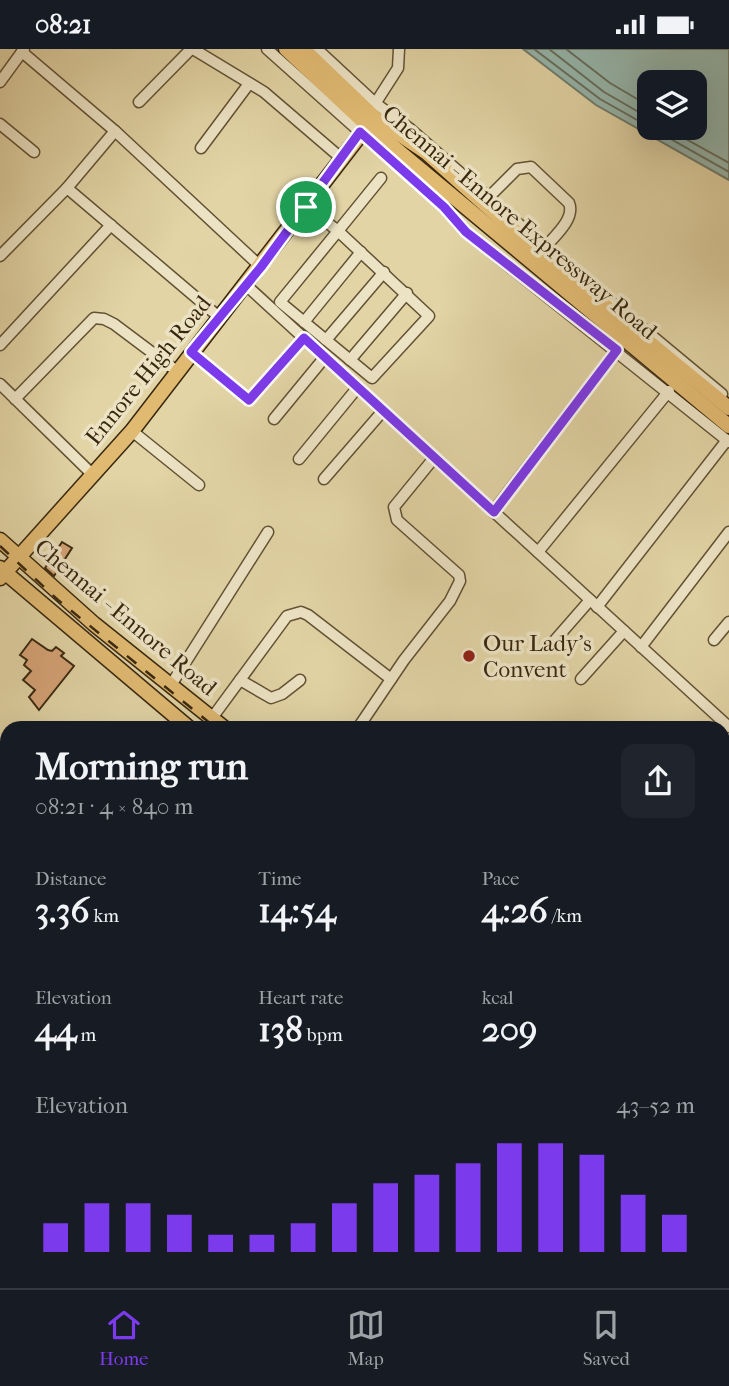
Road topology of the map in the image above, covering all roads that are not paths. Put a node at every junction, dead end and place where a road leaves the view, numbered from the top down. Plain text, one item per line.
1 (192, 49) edge
2 (267, 49) edge
3 (286, 49) edge
4 (303, 49) edge
5 (317, 49) edge
6 (399, 49) edge
7 (23, 51) edge
8 (0, 81) edge
9 (248, 85) junction
10 (139, 102) dead end
11 (369, 118) junction
12 (0, 124) edge
13 (115, 131) junction
14 (201, 148) dead end
15 (34, 152) dead end
16 (341, 158) junction
17 (381, 179) dead end
18 (67, 188) junction
19 (486, 199) junction
20 (306, 207) junction
21 (111, 225) junction
22 (338, 232) junction
23 (543, 250) junction
24 (361, 252) junction
25 (0, 256) edge
26 (261, 267) junction
27 (384, 272) junction
28 (247, 286) junction
29 (407, 293) junction
30 (219, 317) junction
31 (304, 322) junction
32 (304, 338) junction
33 (326, 340) junction
34 (0, 345) edge
35 (617, 350) junction
36 (191, 352) junction
37 (325, 357) junction
38 (350, 360) junction
39 (178, 372) junction
40 (0, 384) edge
41 (358, 387) junction
42 (669, 391) junction
43 (15, 399) junction
44 (729, 400) edge
45 (729, 408) edge
46 (382, 412) junction
47 (274, 419) dead end
48 (132, 431) junction
49 (728, 436) edge
50 (434, 458) junction
51 (299, 459) dead end
52 (93, 475) junction
53 (324, 479) dead end
54 (199, 485) dead end
55 (494, 512) junction
56 (729, 531) edge
57 (268, 532) dead end
58 (0, 540) edge
59 (538, 552) junction
60 (19, 558) junction
61 (2, 573) edge
62 (594, 603) junction
63 (729, 622) edge
64 (624, 631) junction
65 (714, 640) dead end
66 (548, 647) dead end
67 (641, 647) junction
68 (391, 678) junction
69 (580, 679) dead end
70 (240, 680) junction
71 (300, 680) dead end
72 (171, 685) junction
73 (212, 718) junction
74 (181, 721) edge
75 (216, 721) edge
76 (363, 721) edge
77 (726, 721) edge

1 - 9 street
1 - 10 street
2 - 11 street
3 - 11 main road, Chennai - Ennore Expressway Road
4 - 11 main road, Chennai - Ennore Expressway Road
5 - 11 street
6 - 11 street
7 - 8 street
7 - 13 street
9 - 14 street
9 - 16 street
11 - 16 main road, Ennore High Road
11 - 19 main road, Chennai - Ennore Expressway Road
11 - 35 street
11 - 49 main road, Chennai - Ennore Expressway Road
12 - 15 street
13 - 18 street
13 - 26 street
16 - 20 main road, Ennore High Road
17 - 22 street
18 - 21 street
18 - 25 street
19 - 23 main road, Chennai - Ennore Expressway Road
19 - 23 street
20 - 22 street
20 - 26 main road, Ennore High Road
21 - 30 street
21 - 34 street
22 - 24 street
22 - 31 street
23 - 44 street
23 - 45 main road, Chennai - Ennore Expressway Road
24 - 27 street
24 - 31 street
26 - 28 main road, Ennore High Road
27 - 29 street
27 - 33 street
28 - 30 main road, Ennore High Road
28 - 32 street
29 - 38 street
29 - 38 street
30 - 36 main road, Ennore High Road
31 - 33 street
32 - 36 street
32 - 37 street
33 - 38 street
35 - 42 street
35 - 55 street
36 - 39 main road, Ennore High Road
37 - 41 street
37 - 47 street
39 - 43 street
39 - 48 main road, Ennore High Road
40 - 43 street
41 - 46 street
41 - 51 street
42 - 49 street
42 - 59 street
43 - 52 street
46 - 50 street
46 - 53 street
48 - 52 main road, Ennore High Road
48 - 54 street
49 - 62 street
50 - 55 street
50 - 68 street
52 - 60 main road, Ennore High Road
55 - 59 street
56 - 67 street
57 - 72 street
58 - 60 main road, Chennai - Ennore Road
59 - 62 street
60 - 61 main road, Ennore High Road
60 - 72 main road, Chennai - Ennore Road
61 - 74 main road, Chennai - Ennore Road
62 - 64 street
62 - 66 street
63 - 65 street
64 - 67 street
64 - 69 street
67 - 77 street
68 - 70 street
68 - 76 street
70 - 71 street
70 - 73 street
72 - 73 main road, Chennai - Ennore Road
73 - 75 main road, Chennai - Ennore Road

